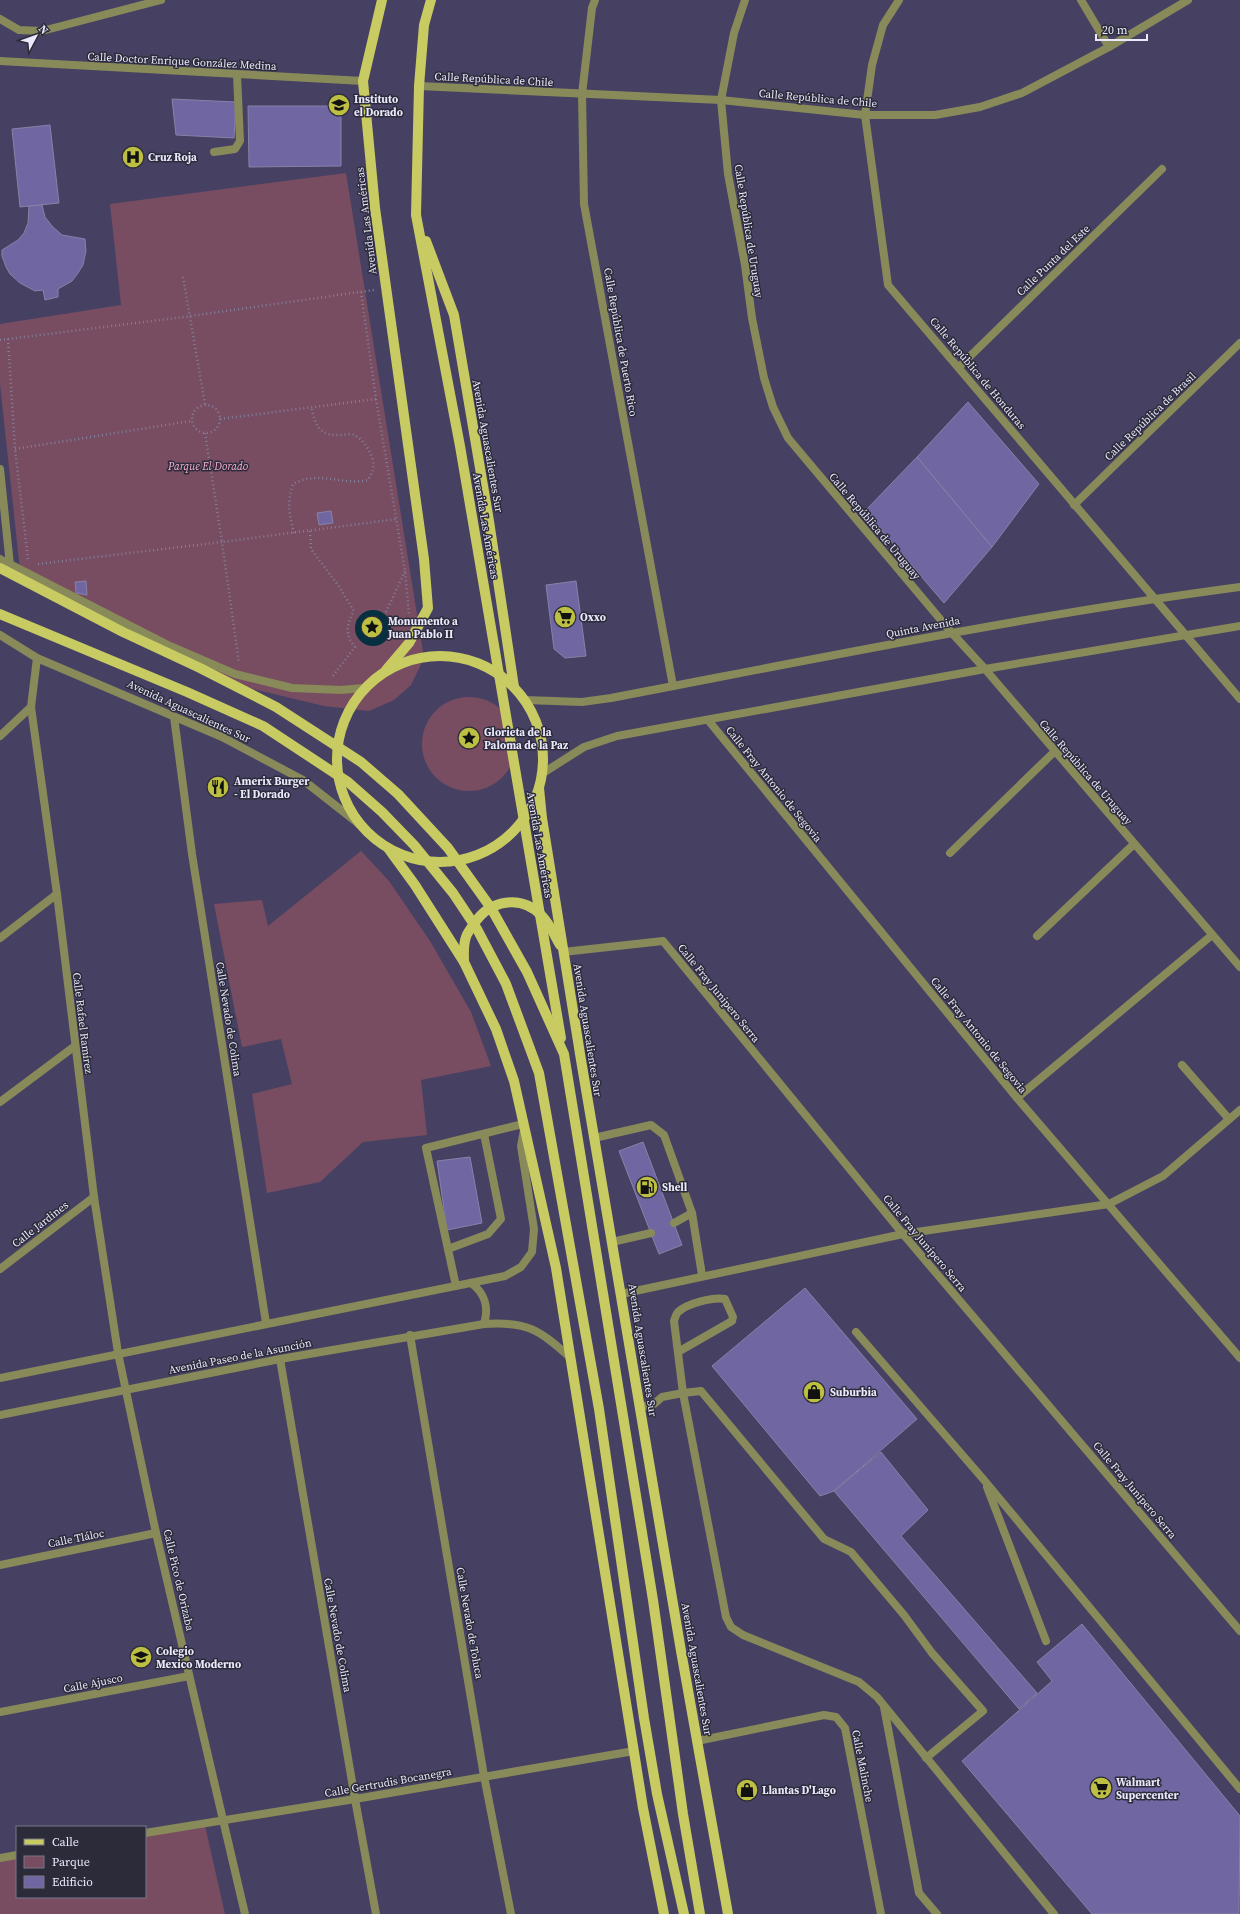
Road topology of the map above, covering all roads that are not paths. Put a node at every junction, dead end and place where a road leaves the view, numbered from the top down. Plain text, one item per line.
1 (161, 0) edge
2 (382, 0) edge
3 (431, 0) edge
4 (595, 0) edge
5 (745, 0) edge
6 (899, 0) edge
7 (1081, 0) edge
8 (1188, 0) edge
9 (0, 19) edge
10 (1109, 47) junction
11 (0, 62) edge
12 (237, 75) junction
13 (363, 82) junction
14 (419, 86) junction
15 (582, 94) junction
16 (721, 100) junction
17 (865, 115) junction
18 (214, 152) dead end
19 (1162, 169) dead end
20 (416, 215) junction
21 (1240, 343) edge
22 (959, 367) junction
23 (0, 469) edge
24 (1074, 505) junction
25 (0, 559) edge
26 (424, 559) joint
27 (5, 566) edge
28 (1240, 587) edge
29 (1155, 598) junction
30 (0, 614) edge
31 (1240, 626) edge
32 (951, 632) junction
33 (0, 635) edge
34 (1186, 636) junction
35 (37, 658) junction
36 (985, 669) junction
37 (386, 670) junction
38 (673, 686) junction
39 (514, 687) junction
40 (363, 688) junction
41 (1240, 699) edge
42 (525, 700) junction
43 (31, 707) junction
44 (174, 717) junction
45 (708, 720) junction
46 (0, 736) edge
47 (1054, 752) junction
48 (542, 773) junction
49 (539, 788) junction
50 (360, 824) junction
51 (1134, 844) junction
52 (388, 848) junction
53 (950, 853) dead end
54 (57, 894) junction
55 (1212, 935) junction
56 (1037, 936) dead end
57 (0, 938) edge
58 (563, 952) junction
59 (464, 962) junction
60 (1240, 967) edge
61 (75, 1046) junction
62 (564, 1054) junction
63 (1182, 1065) dead end
64 (1017, 1098) junction
65 (0, 1102) edge
66 (1240, 1110) edge
67 (1229, 1119) junction
68 (523, 1127) junction
69 (484, 1134) junction
70 (594, 1138) junction
71 (94, 1196) junction
72 (1109, 1204) junction
73 (692, 1212) junction
74 (674, 1223) dead end
75 (651, 1233) dead end
76 (903, 1234) junction
77 (612, 1242) junction
78 (448, 1249) junction
79 (0, 1269) edge
80 (702, 1275) junction
81 (471, 1283) junction
82 (456, 1286) junction
83 (621, 1294) junction
84 (266, 1323) junction
85 (484, 1324) junction
86 (856, 1332) dead end
87 (410, 1335) junction
88 (678, 1352) junction
89 (118, 1353) junction
90 (571, 1358) junction
91 (1240, 1358) edge
92 (280, 1359) junction
93 (0, 1378) edge
94 (125, 1390) junction
95 (684, 1393) junction
96 (640, 1407) junction
97 (0, 1415) edge
98 (984, 1480) junction
99 (156, 1533) junction
100 (0, 1565) edge
101 (1240, 1631) edge
102 (1046, 1641) dead end
103 (189, 1676) junction
104 (883, 1706) junction
105 (0, 1712) edge
106 (697, 1741) junction
107 (634, 1751) junction
108 (926, 1758) junction
109 (484, 1776) junction
110 (1240, 1789) edge
111 (355, 1799) junction
112 (225, 1819) junction
113 (146, 1832) edge
114 (16, 1855) edge
115 (0, 1858) edge
116 (246, 1914) edge
117 (376, 1914) edge
118 (511, 1914) edge
119 (664, 1914) edge
120 (684, 1914) edge
121 (700, 1914) edge
122 (728, 1914) edge
123 (881, 1914) edge
124 (937, 1914) edge
125 (1054, 1914) edge

1 - 9 street
2 - 13 main road, Avenida Las Américas
3 - 14 main road, Avenida Las Américas
4 - 15 street, Calle República de Puerto Rico
5 - 16 street, Calle República de Uruguay
6 - 17 street, Calle República de Honduras
7 - 10 street
8 - 10 street, Calle República de Chile
10 - 17 street, Calle República de Chile
11 - 12 street, Calle Doctor Enrique González Medina
12 - 13 street, Calle Doctor Enrique González Medina
12 - 18 street
13 - 26 main road, Avenida Las Américas
14 - 15 street, Calle República de Chile
14 - 20 main road, Avenida Las Américas
15 - 16 street, Calle República de Chile
15 - 38 street, Calle República de Puerto Rico
16 - 17 street, Calle República de Chile
16 - 32 street, Calle República de Uruguay
17 - 22 street, Calle República de Honduras
19 - 22 street, Calle Punta del Este
20 - 39 main road, Avenida Aguascalientes Sur
20 - 62 main road, Avenida Las Américas
21 - 24 street, Calle República de Brasil
22 - 24 street, Calle República de Honduras
23 - 27 street
24 - 29 street, Calle República de Honduras
25 - 27 street
26 - 37 main road, Avenida Aguascalientes Sur
27 - 40 street
27 - 62 main road
28 - 29 street, Quinta Avenida
29 - 32 street, Quinta Avenida
29 - 34 street, Calle República de Honduras
30 - 120 main road, Avenida Aguascalientes Sur
31 - 34 street
32 - 36 street, Calle República de Uruguay
32 - 38 street, Quinta Avenida
33 - 35 street, Avenida Aguascalientes Sur
34 - 36 street
34 - 41 street, Calle República de Honduras
35 - 43 street, Calle Rafael Ramírez
35 - 44 street, Avenida Aguascalientes Sur
36 - 45 street
36 - 47 street, Calle República de Uruguay
37 - 39 main road, Avenida Aguascalientes Sur
37 - 40 main road, Avenida Aguascalientes Sur
38 - 42 street, Quinta Avenida
39 - 42 main road, Avenida Aguascalientes Sur
40 - 50 main road, Avenida Aguascalientes Sur
42 - 48 main road, Avenida Aguascalientes Sur
43 - 46 street
43 - 54 street, Calle Rafael Ramírez
44 - 50 street, Avenida Aguascalientes Sur
44 - 84 street, Calle Nevado de Colima
45 - 48 street
45 - 64 street, Calle Fray Antonio de Segovia
47 - 51 street, Calle República de Uruguay
47 - 53 street
48 - 49 main road, Avenida Aguascalientes Sur
49 - 52 main road, Avenida Aguascalientes Sur
49 - 58 main road, Avenida Aguascalientes Sur
50 - 52 main road, Avenida Aguascalientes Sur
51 - 55 street, Calle República de Uruguay
51 - 56 street
52 - 59 main road
54 - 57 street
54 - 61 street, Calle Rafael Ramírez
55 - 60 street, Calle República de Uruguay
55 - 64 street
58 - 59 main road
58 - 70 main road, Avenida Aguascalientes Sur
58 - 76 street, Calle Fray Junípero Serra
59 - 68 main road
61 - 65 street
61 - 71 street, Calle Rafael Ramírez
62 - 121 main road
63 - 67 street
64 - 72 street, Calle Fray Antonio de Segovia
66 - 67 street
67 - 72 street
68 - 69 street
68 - 81 street
68 - 90 main road
69 - 78 street
69 - 78 street
70 - 73 street
70 - 77 main road, Avenida Aguascalientes Sur
71 - 79 street, Calle Jardines
71 - 89 street, Calle Rafael Ramírez
72 - 76 street
72 - 91 street, Calle Fray Antonio de Segovia
73 - 74 street
73 - 80 street
75 - 77 street
76 - 80 street
76 - 101 street, Calle Fray Junípero Serra
77 - 83 main road, Avenida Aguascalientes Sur
78 - 82 street
80 - 83 street
81 - 82 street
81 - 85 street
82 - 84 street
83 - 96 main road, Avenida Aguascalientes Sur
84 - 89 street
85 - 87 street, Avenida Paseo de la Asunción
85 - 90 street, Avenida Paseo de la Asunción
86 - 98 street
87 - 92 street, Avenida Paseo de la Asunción
87 - 109 street, Calle Nevado de Toluca
88 - 88 street
88 - 95 street
89 - 93 street
89 - 94 street, Calle Rafael Ramírez
90 - 107 main road
92 - 94 street, Avenida Paseo de la Asunción
92 - 111 street, Calle Nevado de Colima
94 - 97 street, Avenida Paseo de la Asunción
94 - 99 street, Calle Pico de Orizaba
95 - 96 street
95 - 104 street
95 - 108 street
96 - 106 main road, Avenida Aguascalientes Sur
98 - 102 street
98 - 110 street
99 - 100 street, Calle Tláloc
99 - 103 street, Calle Pico de Orizaba
103 - 105 street, Calle Ajusco
103 - 112 street, Calle Pico de Orizaba
104 - 108 street
104 - 124 street
106 - 122 main road, Avenida Aguascalientes Sur
106 - 123 street, Calle Malinche
107 - 109 street, Calle Gertrudis Bocanegra
107 - 119 main road
108 - 125 street
109 - 111 street, Calle Gertrudis Bocanegra
109 - 118 street, Calle Nevado de Toluca
111 - 112 street, Calle Gertrudis Bocanegra
111 - 117 street, Calle Nevado de Colima
112 - 113 street, Calle Gertrudis Bocanegra
112 - 116 street, Calle Pico de Orizaba
114 - 115 street

